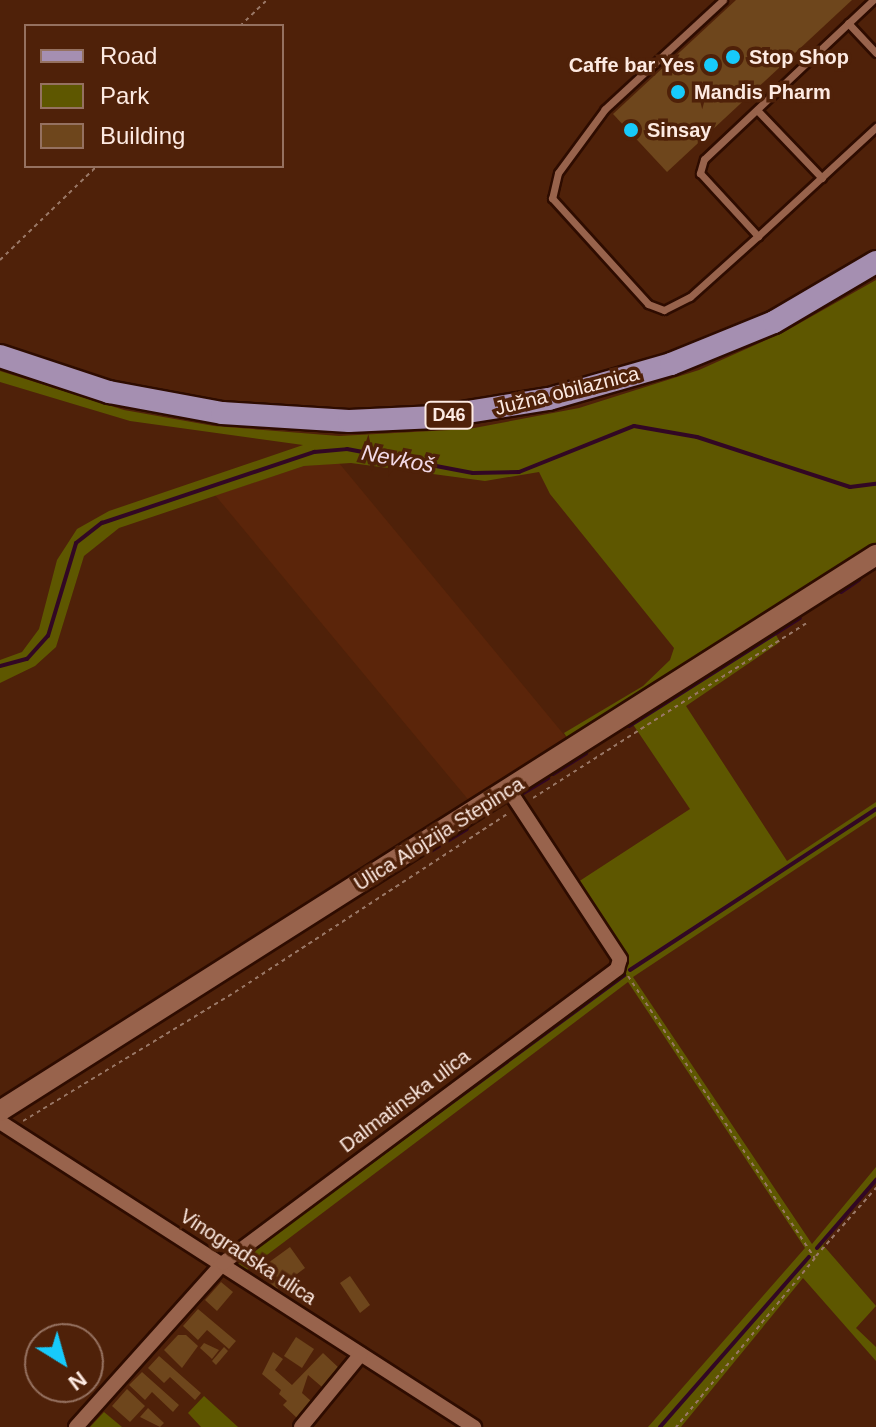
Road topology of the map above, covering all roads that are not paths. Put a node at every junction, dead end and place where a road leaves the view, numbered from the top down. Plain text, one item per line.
1 (723, 0) edge
2 (873, 0) edge
3 (848, 23) junction
4 (876, 53) edge
5 (757, 110) junction
6 (876, 127) edge
7 (822, 178) junction
8 (758, 236) junction
9 (876, 262) edge
10 (0, 356) edge
11 (876, 555) edge
12 (515, 798) junction
13 (3, 1121) edge
14 (223, 1263) junction
15 (361, 1354) junction
16 (76, 1427) edge
17 (301, 1427) edge
18 (474, 1427) edge

1 - 8 lane
2 - 3 lane
3 - 4 lane
3 - 5 lane
5 - 7 lane
5 - 8 lane
6 - 7 lane
7 - 8 lane
9 - 10 main road, Južna obilaznica / D46
11 - 12 main road, Ulica Alojzija Stepinca
12 - 13 main road, Ulica Alojzija Stepinca
12 - 14 street, Dalmatinska ulica
13 - 14 street, Vinogradska ulica
14 - 15 street, Vinogradska ulica
14 - 16 street, Dalmatinska ulica
15 - 17 street
15 - 18 street, Vinogradska ulica

